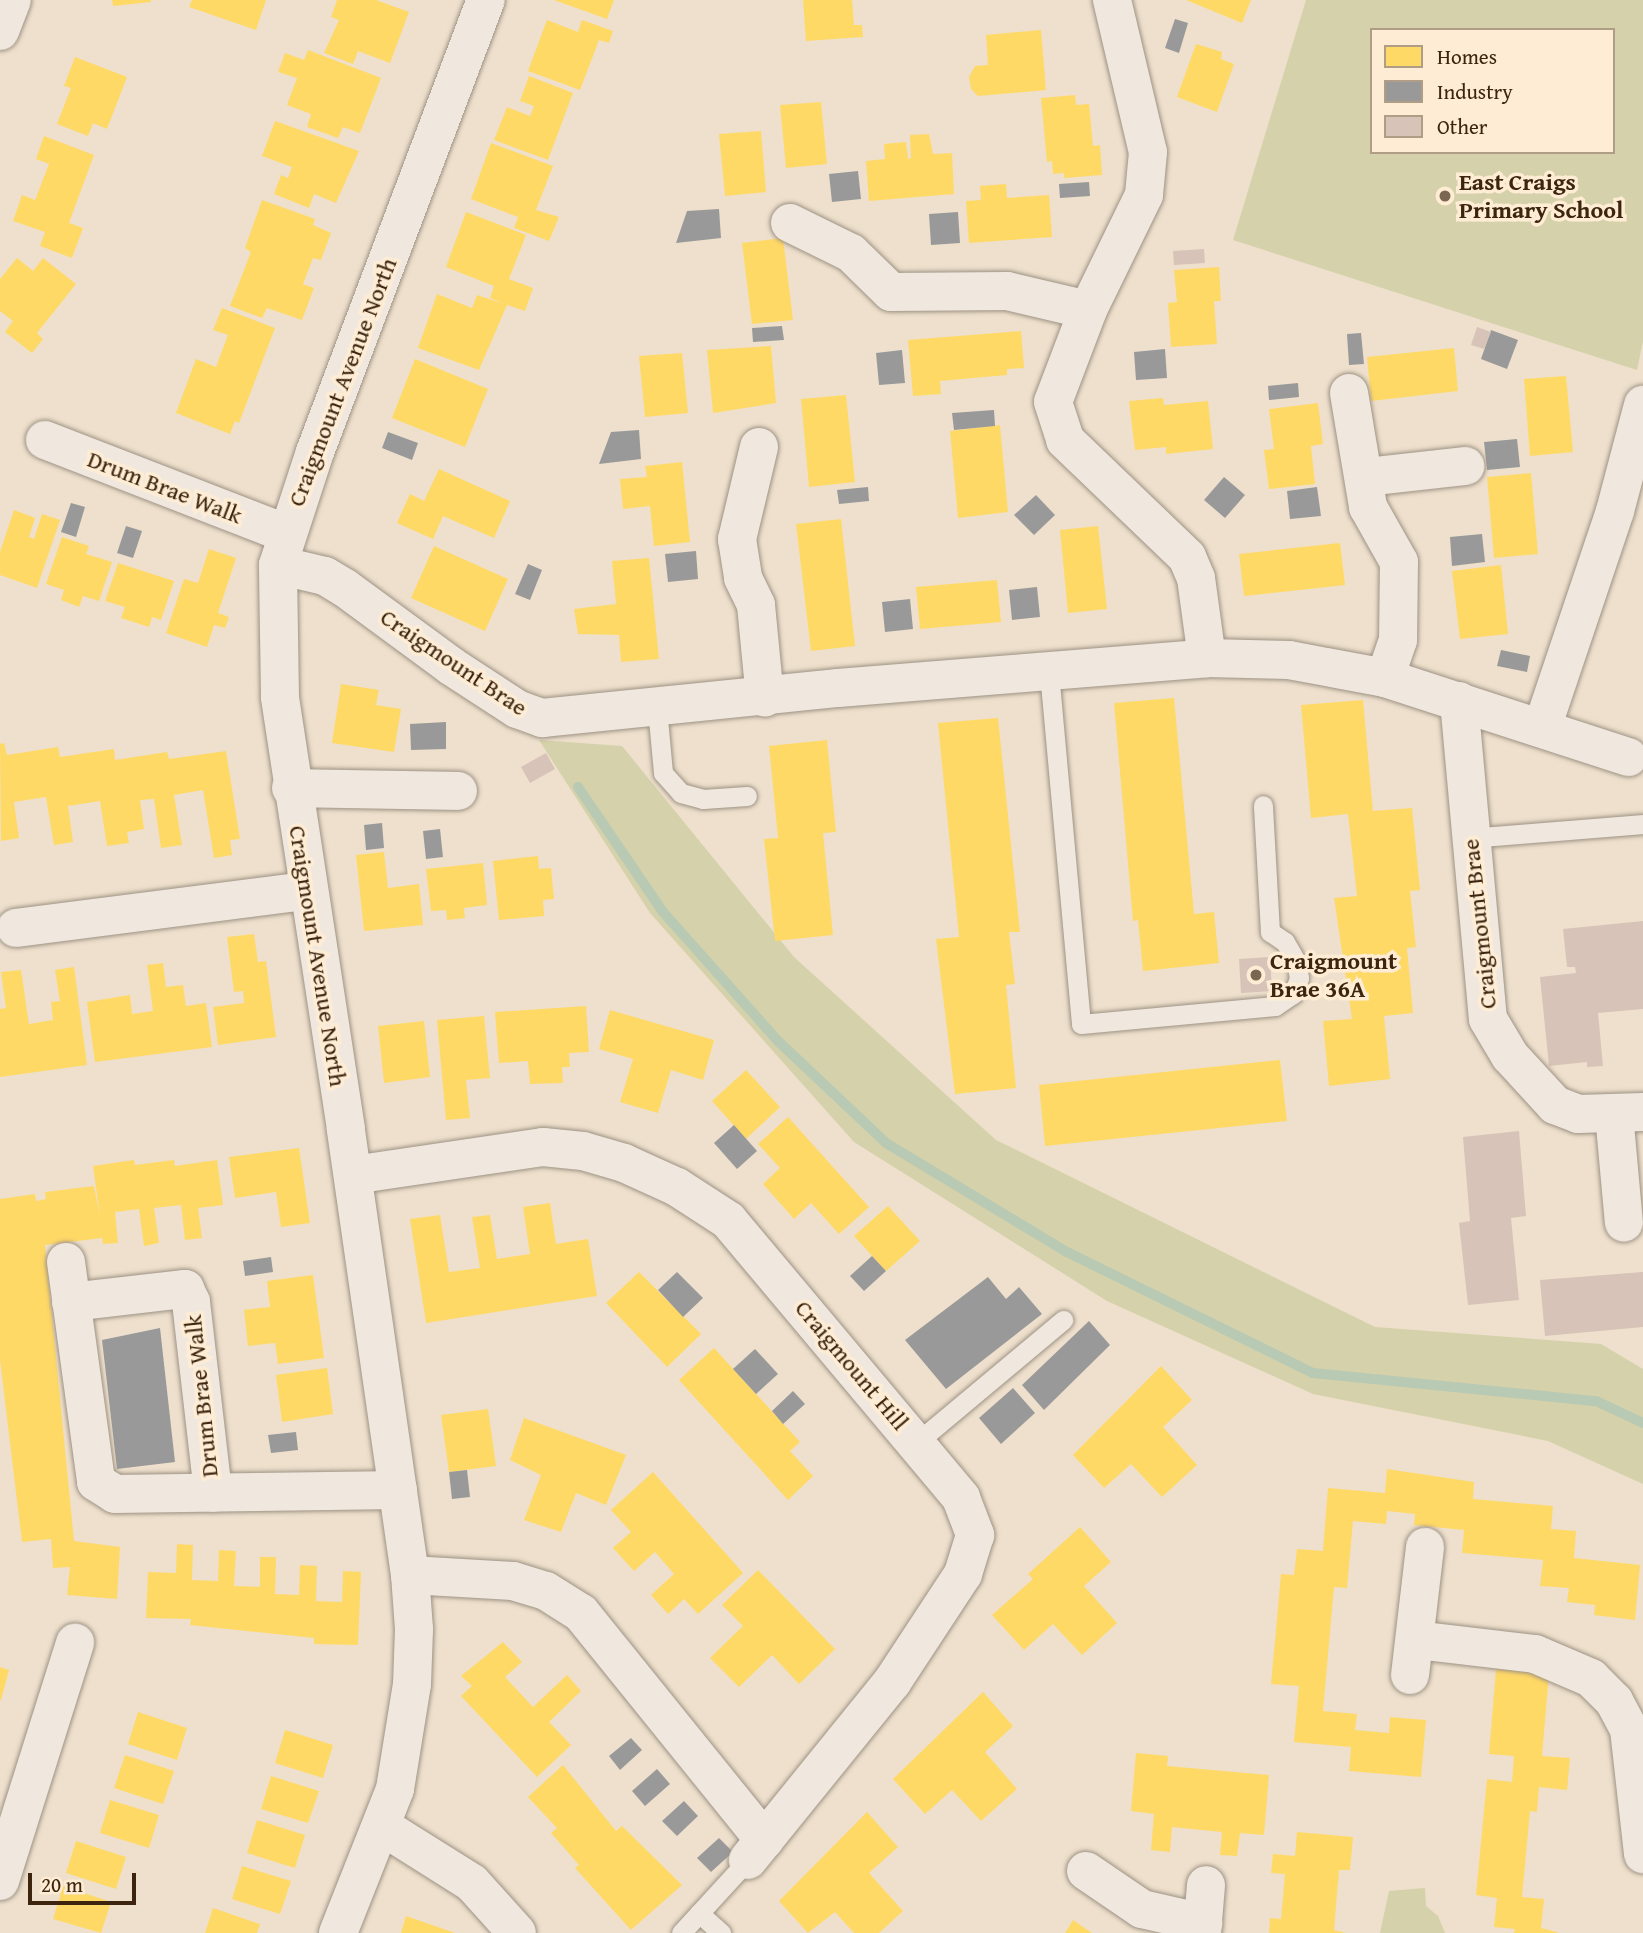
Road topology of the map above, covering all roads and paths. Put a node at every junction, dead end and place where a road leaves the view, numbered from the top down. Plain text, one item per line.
1 (12, 0) edge
2 (486, 0) edge
3 (1111, 0) edge
4 (0, 31) edge
5 (790, 223) dead end
6 (1088, 310) junction
7 (1349, 393) dead end
8 (1643, 405) edge
9 (45, 440) dead end
10 (759, 447) dead end
11 (1465, 466) dead end
12 (1366, 477) junction
13 (1632, 496) edge
14 (281, 549) junction
15 (1207, 659) junction
16 (1049, 672) junction
17 (1385, 678) junction
18 (765, 698) junction
19 (1460, 701) junction
20 (657, 708) junction
21 (1542, 728) junction
22 (1628, 757) dead end
23 (441, 782) dead end
24 (292, 788) junction
25 (747, 796) dead end
26 (1263, 805) dead end
27 (1643, 824) edge
28 (1469, 838) junction
29 (306, 891) junction
30 (16, 928) dead end
31 (1629, 1113) edge
32 (353, 1175) junction
33 (1624, 1223) dead end
34 (66, 1262) dead end
35 (71, 1302) junction
36 (1063, 1320) dead end
37 (916, 1443) junction
38 (398, 1490) junction
39 (212, 1493) junction
40 (1425, 1547) dead end
41 (410, 1575) junction
42 (75, 1643) dead end
43 (383, 1827) junction
44 (756, 1850) junction
45 (1643, 1854) edge
46 (1086, 1871) dead end
47 (0, 1881) edge
48 (1206, 1885) dead end
49 (699, 1913) junction
50 (1203, 1928) edge
51 (338, 1933) edge
52 (517, 1933) edge
53 (681, 1933) edge
54 (721, 1933) edge

1 - 4 street
2 - 14 street, Craigmount Avenue North
3 - 6 street
5 - 6 street
6 - 15 street
7 - 12 street
8 - 13 street
9 - 14 street, Drum Brae Walk
10 - 18 street
11 - 12 street
12 - 17 street
13 - 21 street
14 - 20 street, Craigmount Brae
14 - 24 street, Craigmount Avenue North
15 - 16 street, Craigmount Brae
15 - 17 street, Craigmount Brae
16 - 18 street, Craigmount Brae
16 - 26 lane
17 - 19 street, Craigmount Brae
18 - 20 street, Craigmount Brae
19 - 21 street, Craigmount Brae
19 - 28 street, Craigmount Brae
20 - 25 lane
21 - 22 street, Craigmount Brae
23 - 24 street
24 - 29 street, Craigmount Avenue North
27 - 28 lane
28 - 31 street, Craigmount Brae
29 - 30 street
29 - 32 street, Craigmount Avenue North
31 - 33 street, Craigmount Brae
32 - 37 street, Craigmount Hill
32 - 38 street, Craigmount Avenue North
34 - 35 street, Drum Brae Walk
35 - 39 street, Drum Brae Walk
35 - 39 street, Drum Brae Walk
36 - 37 lane
37 - 44 street, Craigmount Hill
38 - 39 street, Drum Brae Walk
38 - 41 street, Craigmount Avenue North
40 - 45 street
41 - 43 street, Craigmount Avenue North
41 - 44 street
42 - 47 street
43 - 51 street, Craigmount Avenue North
43 - 52 street
44 - 49 lane, Craigmount Hill
46 - 50 street
48 - 50 street
49 - 53 lane, Craigmount Hill
49 - 54 lane

